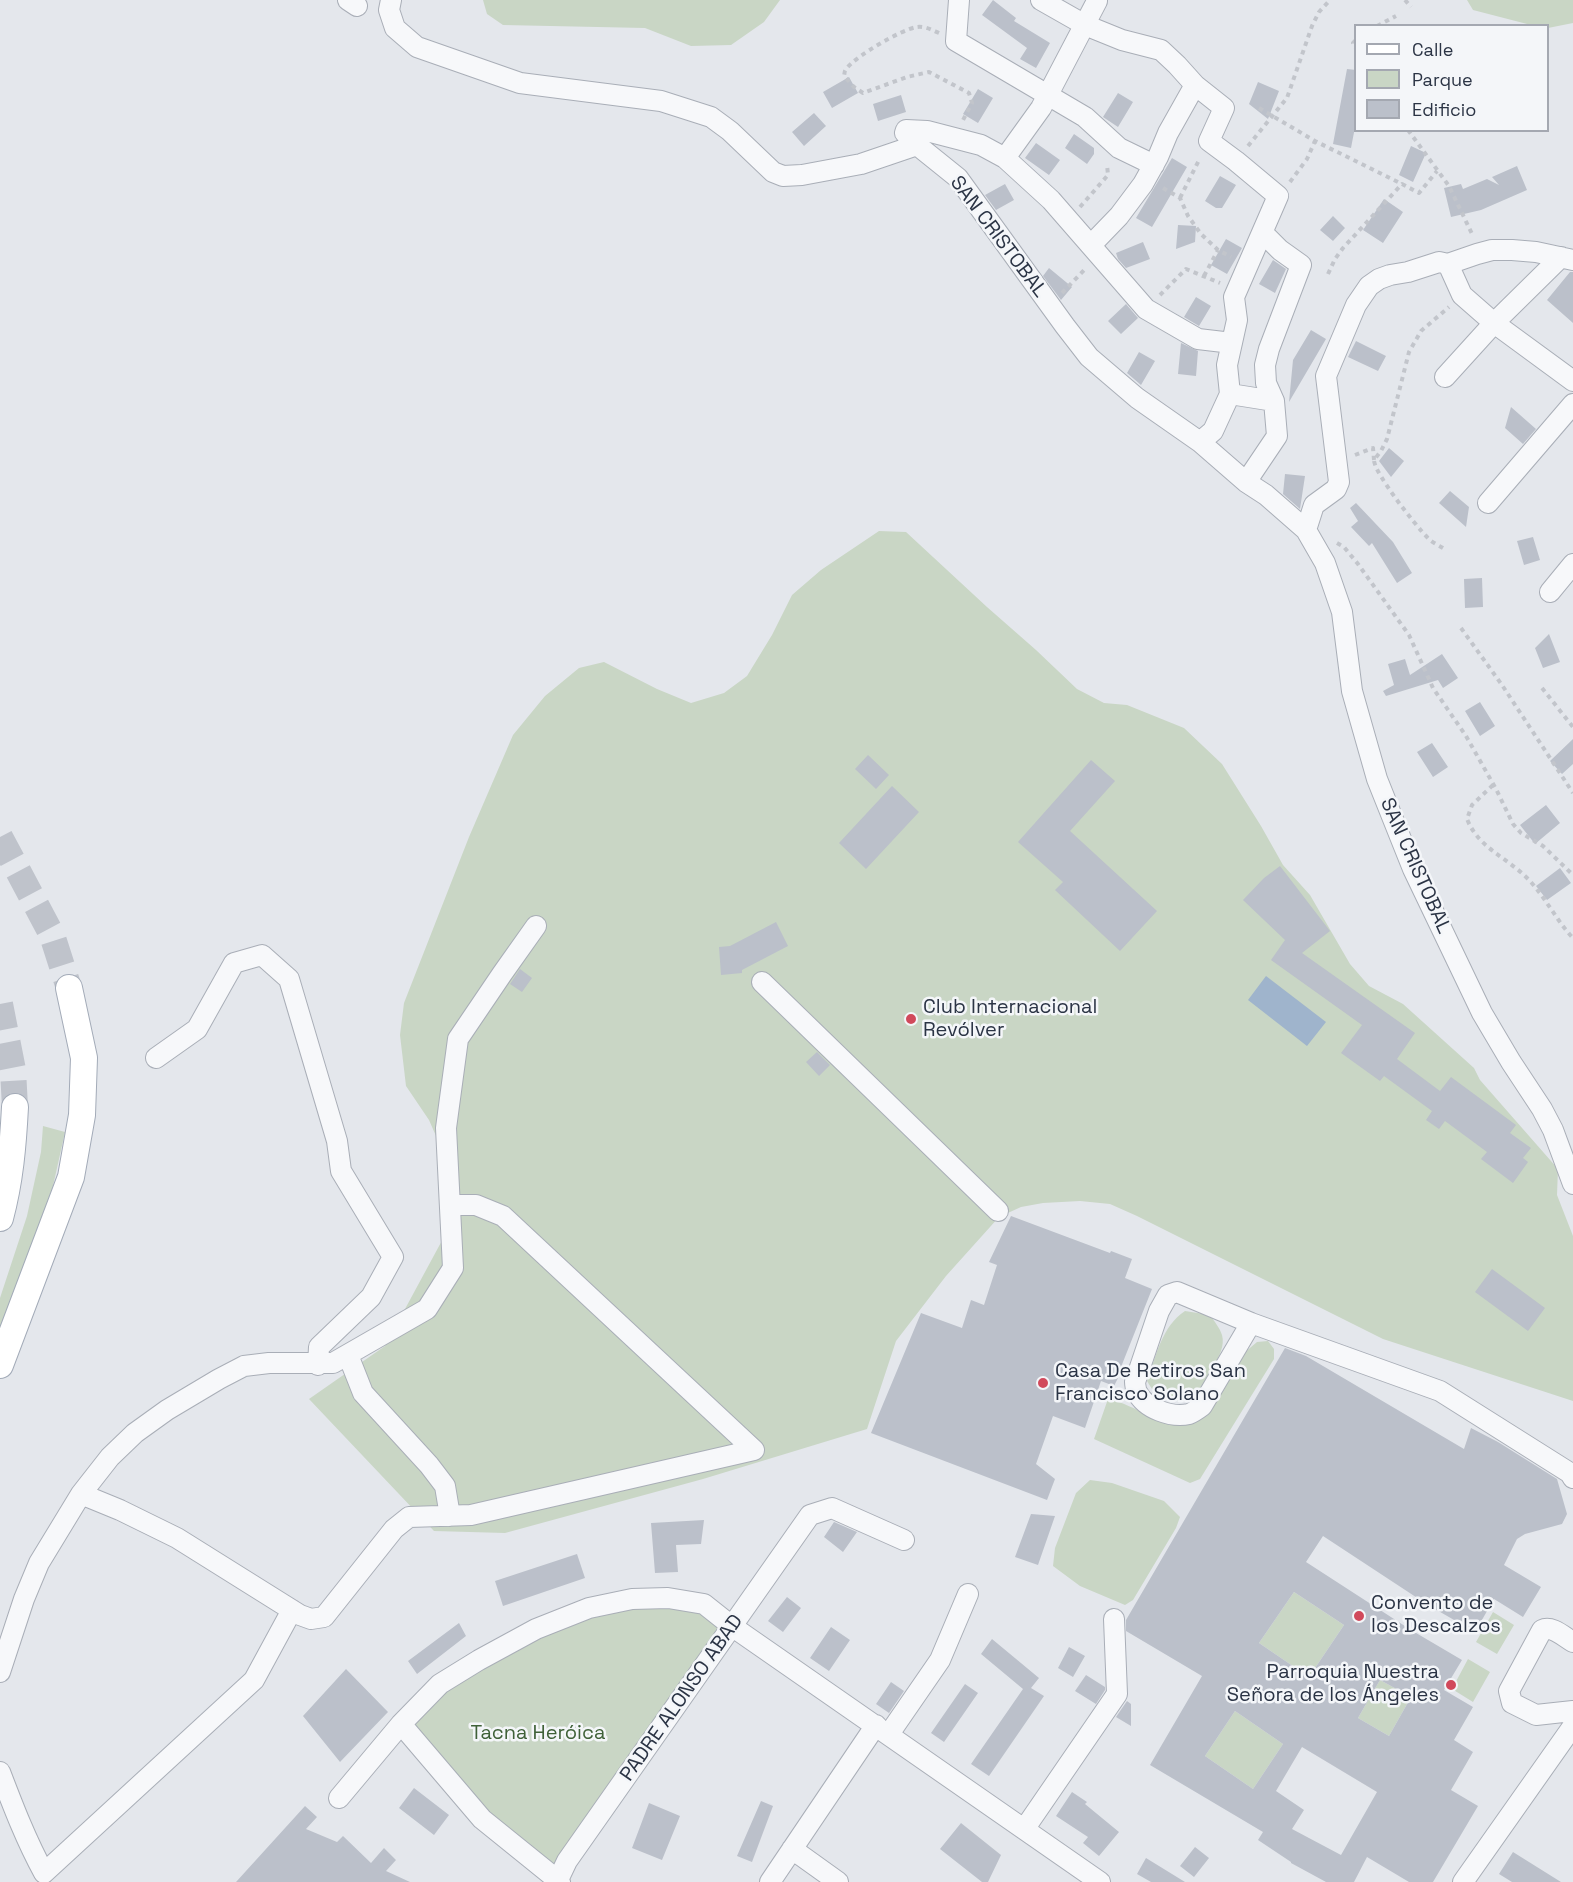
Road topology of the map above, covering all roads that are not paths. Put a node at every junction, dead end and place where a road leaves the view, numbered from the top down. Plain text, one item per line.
1 (959, 0) edge
2 (1041, 0) edge
3 (1097, 1) edge
4 (390, 5) edge
5 (1085, 25) junction
6 (1195, 85) junction
7 (1047, 96) junction
8 (917, 145) junction
9 (1005, 158) junction
10 (1150, 171) junction
11 (1263, 233) junction
12 (1095, 250) junction
13 (1567, 259) edge
14 (1448, 264) junction
15 (1494, 323) junction
16 (1232, 343) junction
17 (1445, 377) dead end
18 (1573, 381) edge
19 (1230, 394) junction
20 (1274, 401) junction
21 (1573, 404) edge
22 (1200, 442) junction
23 (1246, 482) junction
24 (1488, 503) dead end
25 (1306, 530) junction
26 (1573, 564) edge
27 (1550, 592) dead end
28 (536, 926) dead end
29 (762, 982) dead end
30 (69, 988) tunnel mouth
31 (156, 1058) dead end
32 (15, 1107) tunnel mouth
33 (1573, 1184) edge
34 (450, 1205) junction
35 (998, 1211) dead end
36 (0, 1218) edge
37 (1251, 1323) junction
38 (348, 1355) junction
39 (0, 1365) edge
40 (318, 1365) junction
41 (1573, 1478) edge
42 (81, 1494) junction
43 (450, 1516) junction
44 (904, 1540) dead end
45 (968, 1594) dead end
46 (292, 1610) junction
47 (1114, 1619) dead end
48 (733, 1627) junction
49 (1573, 1642) edge
50 (0, 1672) edge
51 (1573, 1712) edge
52 (401, 1724) junction
53 (1573, 1726) edge
54 (883, 1730) junction
55 (0, 1772) edge
56 (339, 1798) dead end
57 (1025, 1828) junction
58 (792, 1849) junction
59 (558, 1882) edge
60 (770, 1882) edge
61 (838, 1882) edge
62 (1100, 1882) edge
63 (1463, 1882) edge

1 - 7 street
2 - 5 street
3 - 5 street
4 - 8 street
5 - 6 street
5 - 7 street
6 - 10 street
6 - 11 street
7 - 9 street
7 - 10 street
8 - 9 street
8 - 22 street, SAN CRISTOBAL
9 - 12 street
10 - 12 street
11 - 16 street
11 - 20 street
12 - 16 street
13 - 14 street
13 - 15 street
14 - 15 street
14 - 25 street
15 - 17 street
15 - 18 street
16 - 19 street
19 - 20 street
19 - 22 street
20 - 23 street
21 - 24 street
22 - 23 street, SAN CRISTOBAL
23 - 25 street, SAN CRISTOBAL
25 - 33 street, SAN CRISTOBAL
26 - 27 street
28 - 34 street
29 - 35 street
30 - 39 main road
31 - 40 street
32 - 36 main road
34 - 38 street
34 - 43 street
37 - 37 street
37 - 41 street
38 - 40 street
38 - 43 street
40 - 42 street
42 - 46 street
42 - 50 street
43 - 46 street
44 - 48 street, PADRE ALONSO ABAD
45 - 54 street
46 - 55 street
47 - 57 street
48 - 52 street
48 - 54 street
48 - 59 street, PADRE ALONSO ABAD
49 - 51 street
52 - 56 street
52 - 59 street
53 - 63 street
54 - 57 street
54 - 58 street
57 - 62 street
58 - 60 street
58 - 61 street

